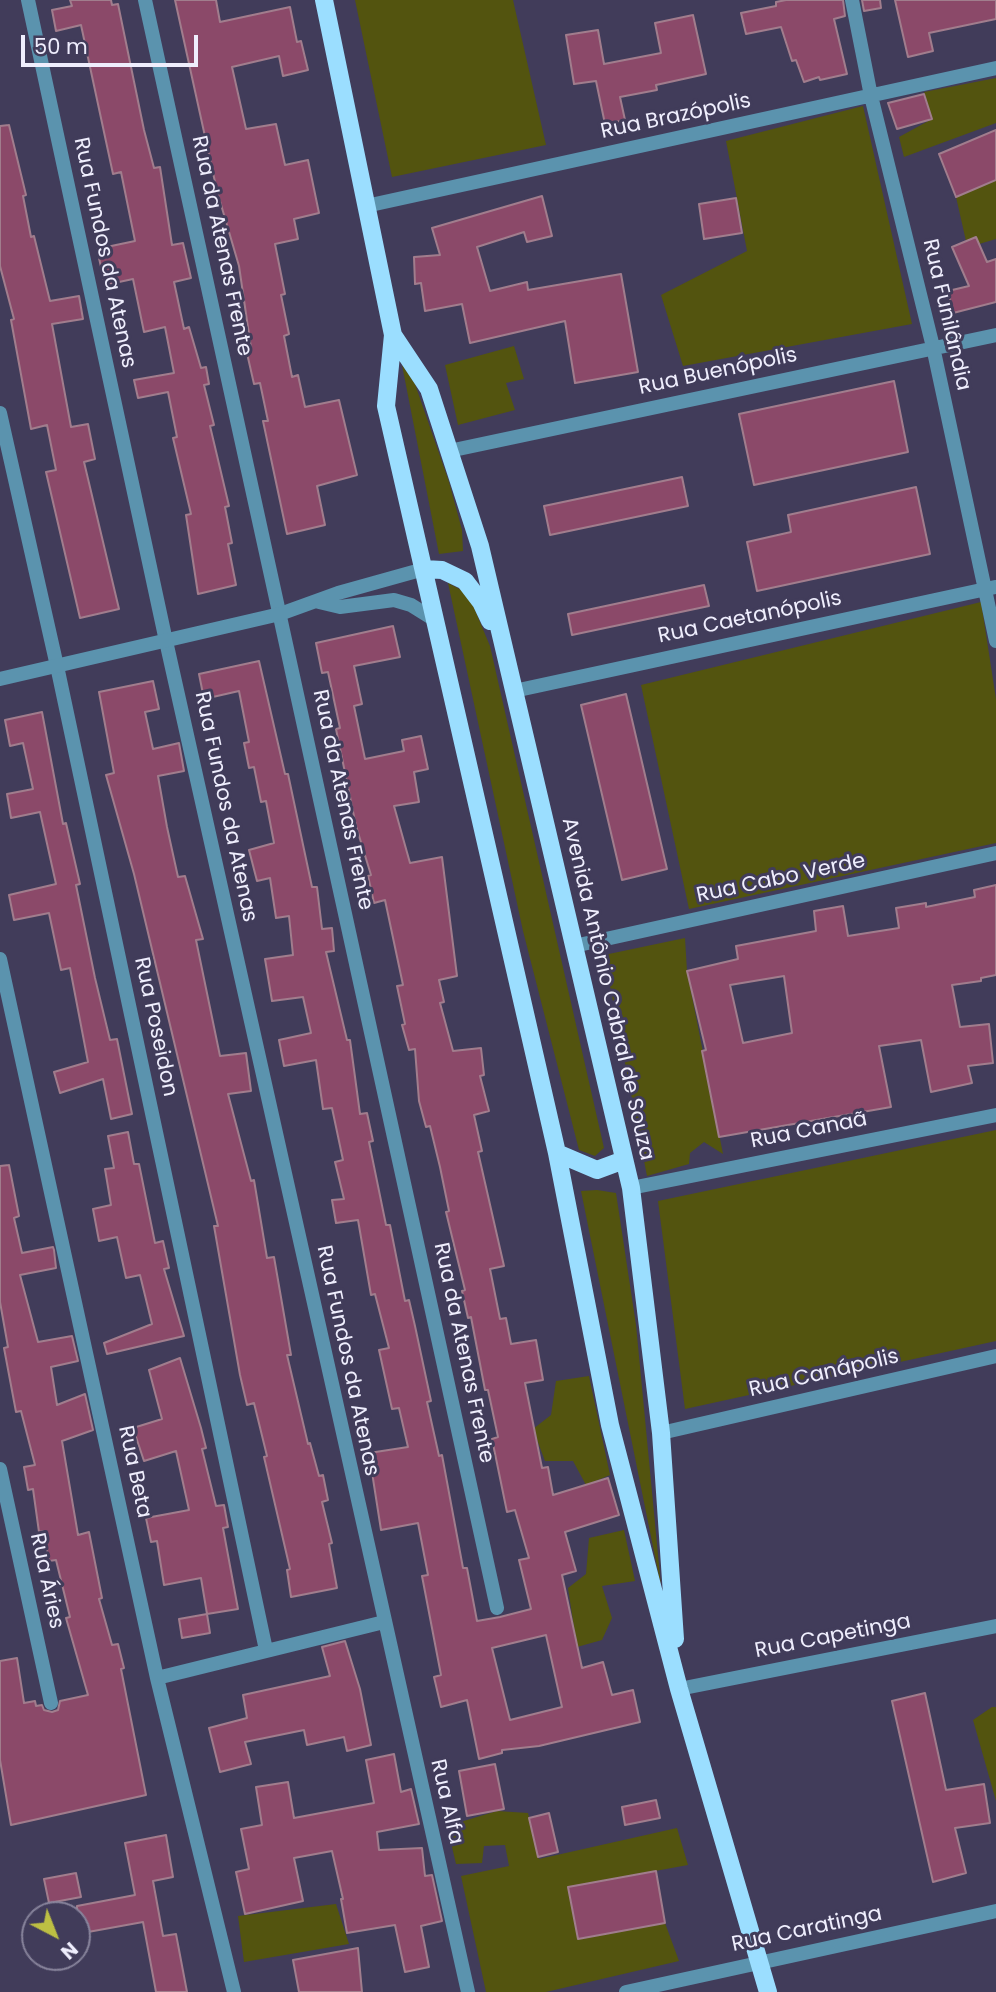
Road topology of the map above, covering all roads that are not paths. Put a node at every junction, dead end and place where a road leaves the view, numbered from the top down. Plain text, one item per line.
1 (29, 0) edge
2 (145, 0) edge
3 (324, 0) edge
4 (852, 0) edge
5 (996, 68) edge
6 (870, 96) junction
7 (366, 206) junction
8 (393, 335) junction
9 (996, 335) edge
10 (933, 347) junction
11 (0, 413) edge
12 (449, 451) junction
13 (424, 569) junction
14 (991, 588) edge
15 (319, 602) junction
16 (280, 614) junction
17 (435, 620) junction
18 (166, 640) junction
19 (996, 641) edge
20 (503, 646) junction
21 (57, 666) junction
22 (0, 679) edge
23 (514, 691) junction
24 (996, 853) edge
25 (574, 946) junction
26 (0, 959) edge
27 (996, 1115) edge
28 (557, 1153) junction
29 (624, 1160) junction
30 (631, 1188) junction
31 (996, 1356) edge
32 (661, 1433) junction
33 (0, 1469) edge
34 (497, 1608) dead end
35 (384, 1622) junction
36 (996, 1626) edge
37 (266, 1650) junction
38 (157, 1678) junction
39 (678, 1683) junction
40 (51, 1703) dead end
41 (996, 1911) edge
42 (760, 1960) junction
43 (234, 1992) edge
44 (468, 1992) edge
45 (626, 1992) edge
46 (768, 1992) edge

1 - 18 street, Rua Fundos da Atenas
2 - 16 street, Rua da Atenas Frente
3 - 7 main road, Avenida Antônio Cabral de Souza
4 - 6 street, Rua Funilândia
5 - 6 street, Rua Brazópolis
6 - 7 street, Rua Brazópolis
6 - 10 street, Rua Funilândia
7 - 8 main road, Avenida Antônio Cabral de Souza
8 - 12 main road, Avenida Antônio Cabral de Souza
8 - 13 main road, Avenida Antônio Cabral de Souza
9 - 10 street, Rua Buenópolis
10 - 12 street, Rua Buenópolis
10 - 14 street, Rua Funilândia
11 - 21 street, Rua Poseidon
12 - 20 main road, Avenida Antônio Cabral de Souza
13 - 15 street
13 - 17 main road, Avenida Antônio Cabral de Souza
13 - 20 main road
14 - 19 street, Rua Funilândia
14 - 23 street, Rua Caetanópolis
15 - 16 street
15 - 17 street
16 - 18 street
16 - 34 street, Rua da Atenas Frente
17 - 28 main road, Avenida Antônio Cabral de Souza
18 - 21 street
18 - 35 street, Rua Fundos da Atenas
20 - 23 main road, Avenida Antônio Cabral de Souza
21 - 22 street
21 - 37 street, Rua Poseidon
23 - 25 main road, Avenida Antônio Cabral de Souza
24 - 25 street, Rua Cabo Verde
25 - 29 main road, Avenida Antônio Cabral de Souza
26 - 38 street, Rua Beta
27 - 30 street, Rua Canaã
28 - 29 main road
28 - 39 main road, Avenida Antônio Cabral de Souza
29 - 30 main road, Avenida Antônio Cabral de Souza
30 - 32 main road, Avenida Antônio Cabral de Souza
31 - 32 street, Rua Canápolis
32 - 39 main road, Avenida Antônio Cabral de Souza
33 - 40 street, Rua Áries
35 - 37 street
35 - 44 street, Rua Alfa
36 - 39 street, Rua Capetinga
37 - 38 street
38 - 43 street, Rua Beta
39 - 42 main road, Avenida Antônio Cabral de Souza
41 - 42 street, Rua Caratinga
42 - 45 street, Rua Caratinga
42 - 46 main road, Avenida Antônio Cabral de Souza

